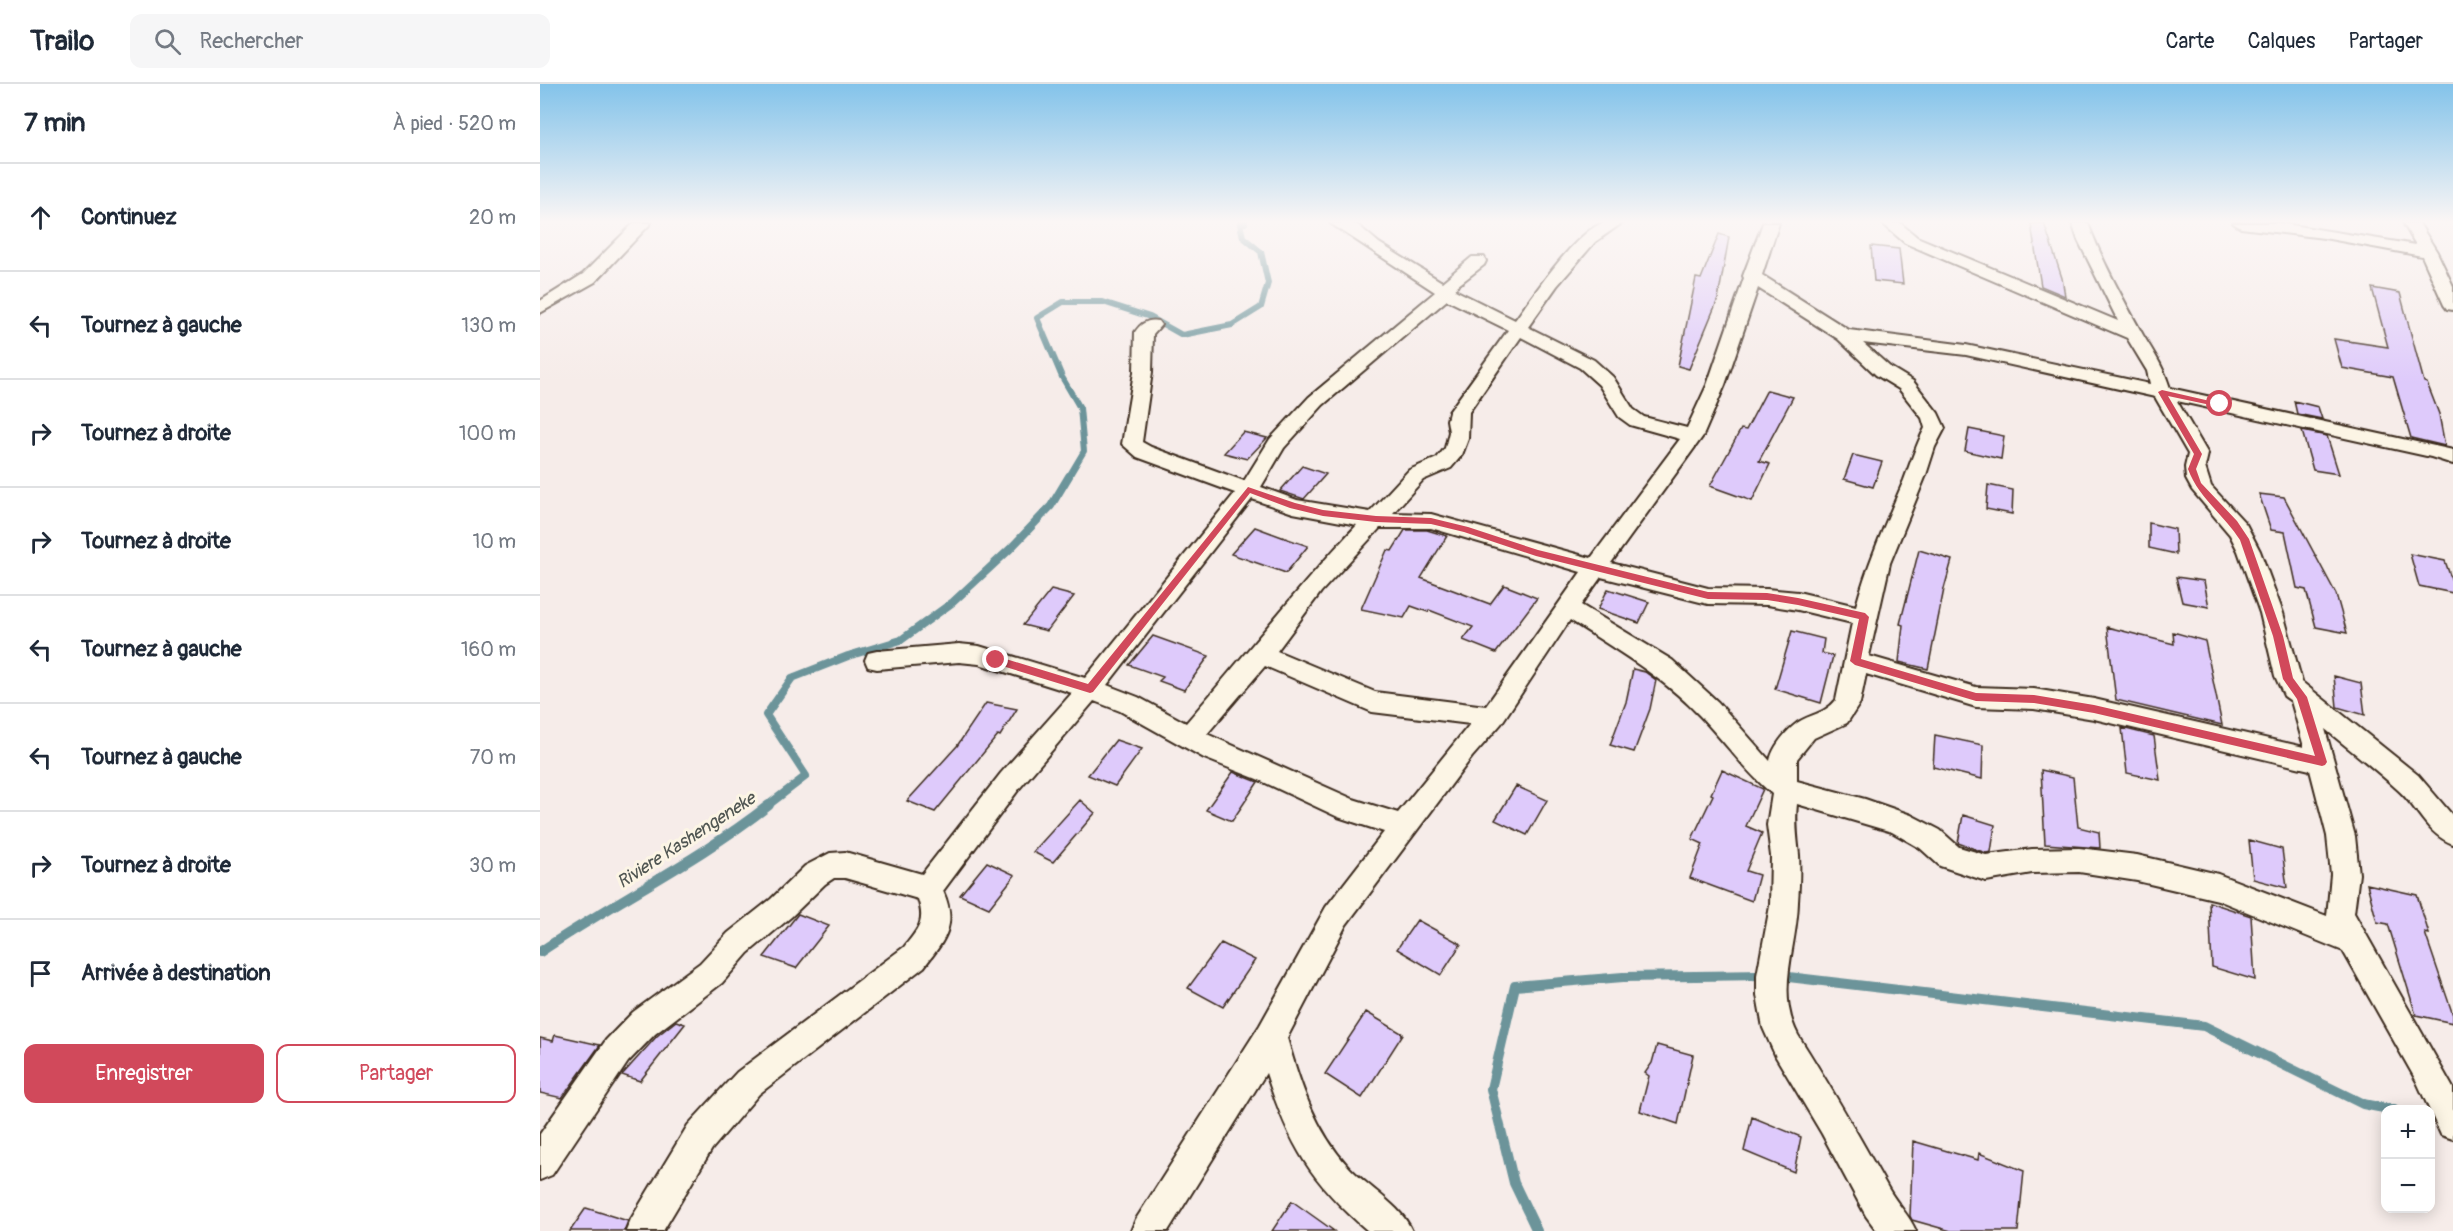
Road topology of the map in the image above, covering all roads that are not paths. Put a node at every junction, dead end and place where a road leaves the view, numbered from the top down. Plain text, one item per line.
1 (1751, 276) joint
2 (590, 277) edge
3 (1421, 277) edge
4 (1458, 277) edge
5 (1556, 277) edge
6 (1998, 277) edge
7 (2105, 277) edge
8 (2440, 277) edge
9 (1446, 292) junction
10 (2453, 305) edge
11 (540, 308) edge
12 (1152, 325) dead end
13 (1520, 328) junction
14 (2134, 334) junction
15 (1844, 335) junction
16 (2162, 392) junction
17 (1693, 436) junction
18 (2453, 457) edge
19 (1248, 489) junction
20 (1376, 519) junction
21 (1596, 566) junction
22 (1567, 607) junction
23 (1865, 617) junction
24 (1261, 654) junction
25 (877, 660) dead end
26 (1855, 661) junction
27 (1090, 689) junction
28 (2302, 697) junction
29 (1492, 717) junction
30 (1189, 737) junction
31 (2322, 762) junction
32 (1786, 790) junction
33 (1405, 827) junction
34 (2453, 832) edge
35 (928, 889) junction
36 (2353, 941) junction
37 (1271, 1036) junction
38 (2453, 1123) edge
39 (540, 1163) edge
40 (643, 1231) edge
41 (1148, 1231) edge
42 (1395, 1231) edge
43 (1899, 1231) edge

1 - 15 street
1 - 17 street
2 - 11 street
3 - 9 street
4 - 9 street
5 - 13 street
6 - 14 street
7 - 14 street
8 - 10 street
9 - 13 street
9 - 19 street
12 - 19 street
13 - 17 street
13 - 20 street
14 - 16 street
15 - 16 street
15 - 23 street
16 - 18 street
16 - 28 street
17 - 21 street
19 - 20 street
19 - 27 street
20 - 21 street
20 - 24 street
21 - 22 street
21 - 23 street
22 - 29 street
22 - 32 street
23 - 26 street
24 - 29 street
24 - 30 street
25 - 27 street
26 - 31 street
26 - 32 street
27 - 30 street
27 - 35 street
28 - 31 street
28 - 34 street
29 - 33 street
30 - 33 street
31 - 36 street
32 - 36 street
32 - 43 street
33 - 37 street
35 - 39 street
35 - 40 street
36 - 38 street
37 - 41 street
37 - 42 street

